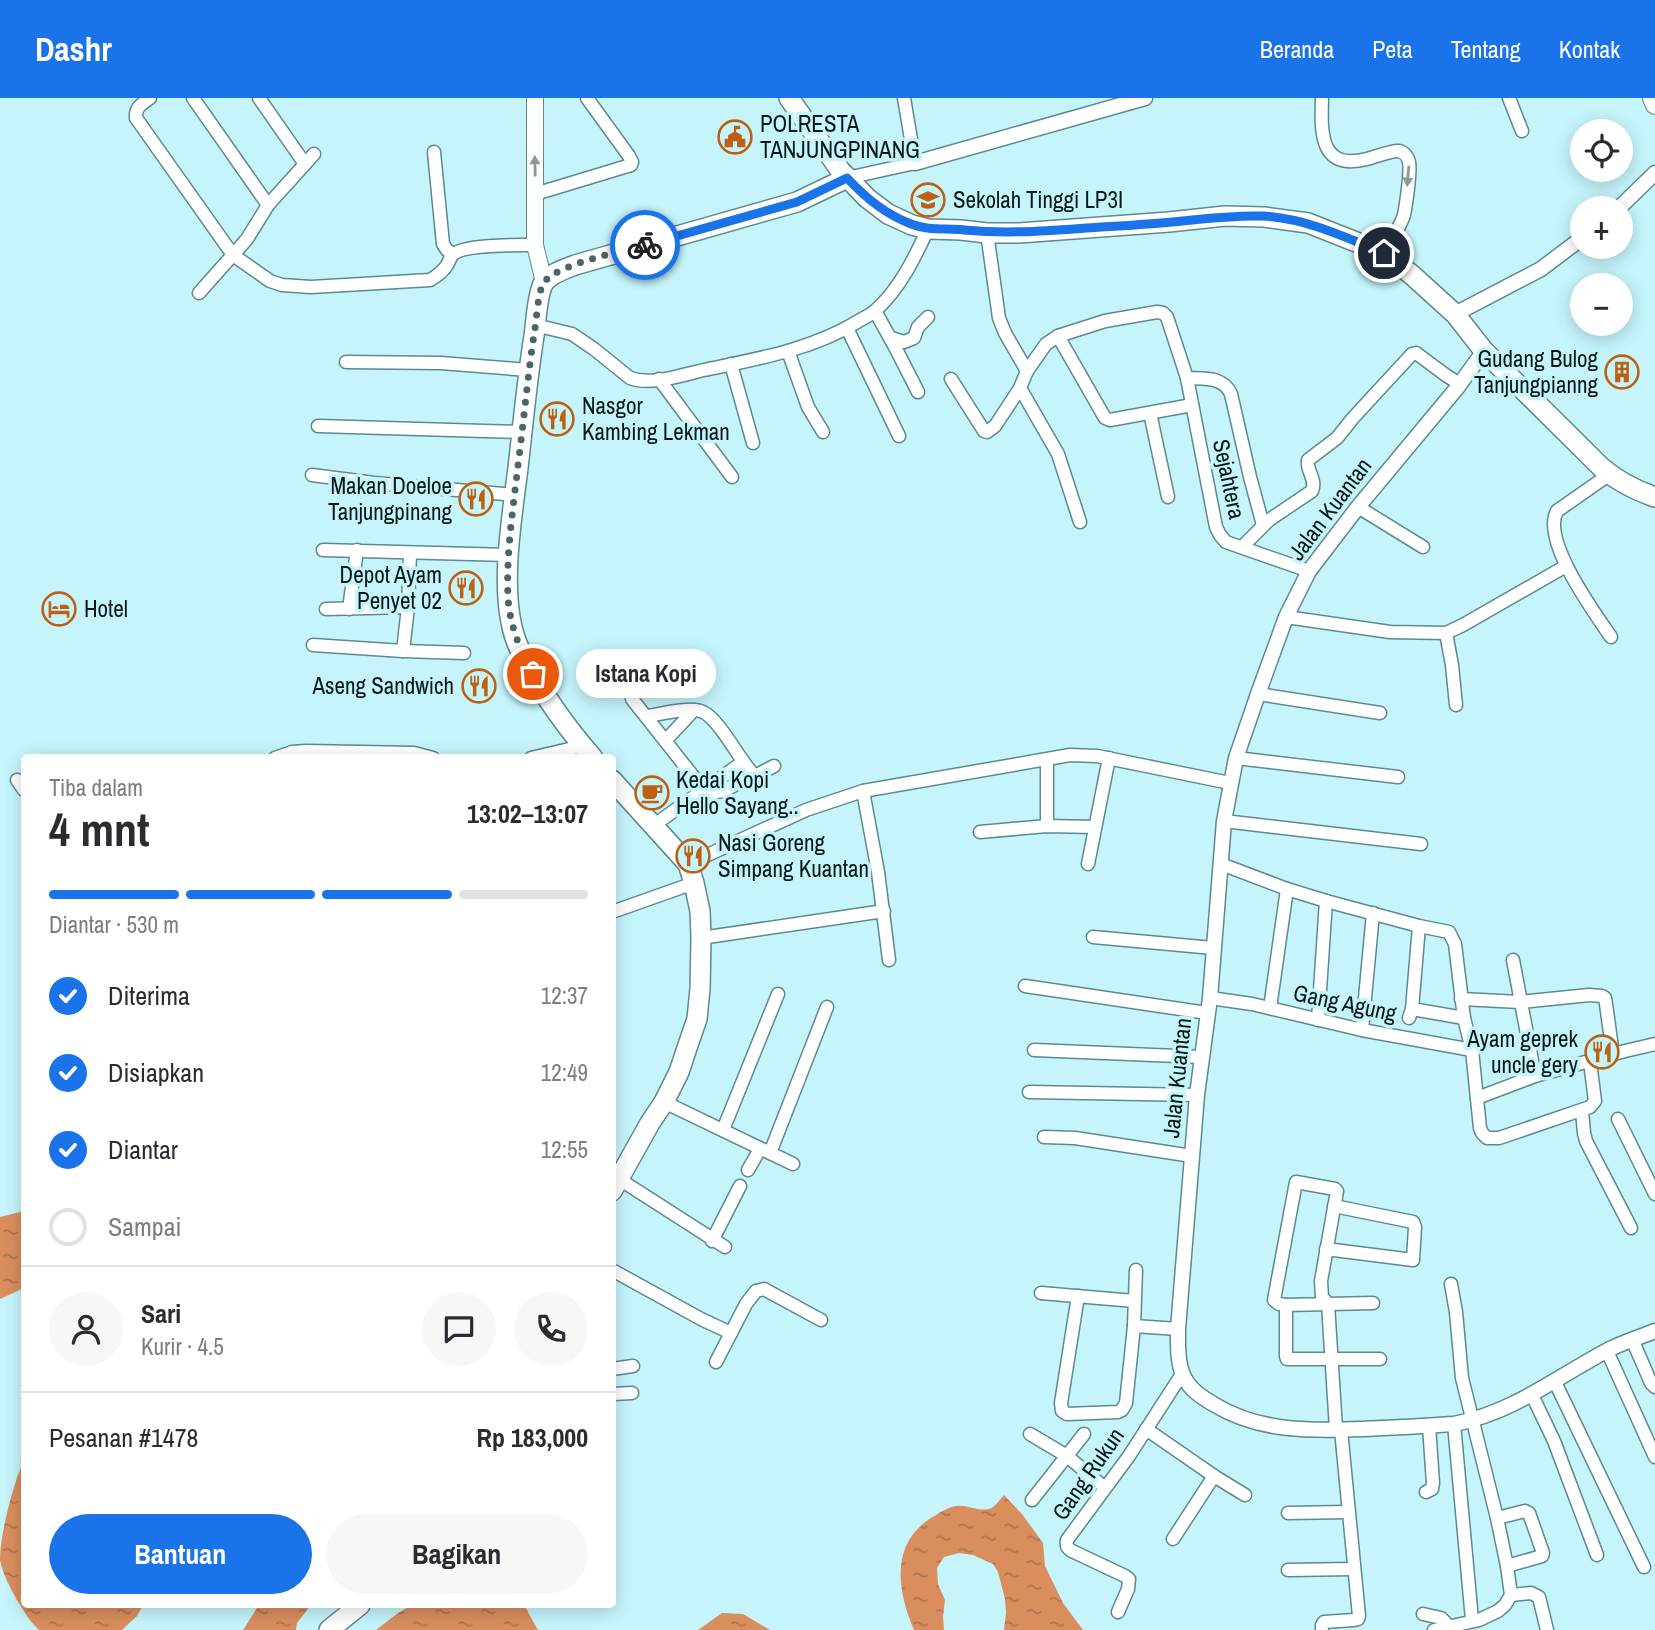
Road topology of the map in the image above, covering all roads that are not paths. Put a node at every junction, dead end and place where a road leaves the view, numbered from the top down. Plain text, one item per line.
1 (150, 98) edge
2 (193, 98) edge
3 (260, 98) edge
4 (535, 98) edge
5 (587, 98) edge
6 (789, 98) edge
7 (904, 98) edge
8 (1145, 98) edge
9 (1322, 98) edge
10 (1509, 98) edge
11 (1652, 98) edge
12 (1655, 105) edge
13 (1522, 131) dead end
14 (434, 152) dead end
15 (314, 154) dead end
16 (915, 163) junction
17 (305, 164) junction
18 (1655, 173) edge
19 (847, 178) junction
20 (536, 194) junction
21 (1631, 196) edge
22 (268, 205) junction
23 (928, 229) junction
24 (987, 233) junction
25 (535, 246) junction
26 (1570, 247) edge
27 (1384, 253) junction
28 (453, 254) junction
29 (233, 255) junction
30 (544, 282) junction
31 (199, 293) dead end
32 (875, 311) junction
33 (1455, 314) junction
34 (928, 317) dead end
35 (536, 325) junction
36 (847, 328) junction
37 (1058, 336) junction
38 (891, 338) junction
39 (788, 351) junction
40 (1484, 351) junction
41 (346, 362) dead end
42 (732, 364) junction
43 (528, 370) junction
44 (1027, 371) junction
45 (1187, 378) junction
46 (659, 379) junction
47 (951, 379) dead end
48 (1460, 384) junction
49 (1020, 388) junction
50 (918, 392) dead end
51 (1192, 405) junction
52 (1150, 413) junction
53 (318, 426) dead end
54 (522, 432) junction
55 (823, 432) dead end
56 (899, 436) dead end
57 (753, 443) dead end
58 (1610, 474) junction
59 (312, 475) dead end
60 (732, 477) dead end
61 (515, 495) junction
62 (1168, 497) dead end
63 (1655, 497) edge
64 (1358, 507) junction
65 (1080, 522) dead end
66 (1263, 525) junction
67 (1242, 547) junction
68 (1423, 547) dead end
69 (323, 550) dead end
70 (357, 550) junction
71 (410, 553) junction
72 (509, 555) junction
73 (1566, 566) junction
74 (1309, 571) junction
75 (408, 607) junction
76 (349, 608) junction
77 (326, 609) dead end
78 (1286, 617) junction
79 (1446, 633) junction
80 (1611, 637) dead end
81 (313, 645) dead end
82 (403, 651) junction
83 (464, 653) dead end
84 (1258, 694) junction
85 (632, 699) dead end
86 (1456, 705) dead end
87 (694, 710) junction
88 (1380, 713) dead end
89 (647, 716) junction
90 (666, 740) junction
91 (587, 752) edge
92 (297, 754) edge
93 (418, 754) edge
94 (568, 754) edge
95 (1109, 758) junction
96 (1236, 758) junction
97 (1047, 760) junction
98 (743, 762) junction
99 (775, 766) dead end
100 (753, 774) junction
101 (1398, 777) dead end
102 (1230, 783) junction
103 (616, 784) edge
104 (704, 790) junction
105 (863, 791) junction
106 (1224, 821) junction
107 (654, 825) junction
108 (1047, 826) junction
109 (1095, 827) junction
110 (980, 832) dead end
111 (1421, 844) dead end
112 (1088, 864) dead end
113 (1221, 864) junction
114 (691, 874) junction
115 (1287, 889) junction
116 (1326, 901) junction
117 (616, 910) edge
118 (884, 911) junction
119 (1374, 913) junction
120 (1419, 926) junction
121 (1093, 937) dead end
122 (701, 938) junction
123 (1213, 948) junction
124 (888, 960) dead end
125 (1513, 960) dead end
126 (1025, 986) dead end
127 (778, 994) dead end
128 (1461, 999) junction
129 (1520, 1002) junction
130 (1208, 1005) junction
131 (827, 1007) dead end
132 (1270, 1008) junction
133 (1464, 1018) junction
134 (1318, 1020) junction
135 (1362, 1030) junction
136 (1655, 1044) edge
137 (1034, 1050) dead end
138 (1472, 1050) junction
139 (1613, 1055) junction
140 (1201, 1056) junction
141 (1590, 1062) junction
142 (1535, 1076) junction
143 (1029, 1092) dead end
144 (1197, 1095) junction
145 (1478, 1098) junction
146 (664, 1102) junction
147 (1581, 1111) junction
148 (1618, 1119) dead end
149 (723, 1130) junction
150 (1045, 1137) dead end
151 (765, 1151) junction
152 (1192, 1156) junction
153 (793, 1164) dead end
154 (748, 1170) dead end
155 (616, 1185) edge
156 (740, 1186) dead end
157 (1655, 1194) edge
158 (1334, 1206) junction
159 (1631, 1228) dead end
160 (712, 1241) junction
161 (725, 1247) dead end
162 (1326, 1249) junction
163 (1136, 1270) dead end
164 (616, 1272) edge
165 (1451, 1284) dead end
166 (1041, 1293) dead end
167 (1077, 1296) junction
168 (1134, 1301) junction
169 (1373, 1303) dead end
170 (1328, 1304) junction
171 (1286, 1305) junction
172 (821, 1320) dead end
173 (1134, 1326) junction
174 (1178, 1329) junction
175 (1655, 1331) edge
176 (731, 1333) junction
177 (1632, 1339) junction
178 (1607, 1351) junction
179 (1332, 1359) junction
180 (1380, 1359) dead end
181 (716, 1363) dead end
182 (633, 1367) dead end
183 (616, 1369) edge
184 (1182, 1374) junction
185 (1555, 1382) junction
186 (1655, 1387) edge
187 (632, 1393) dead end
188 (616, 1394) edge
189 (1532, 1395) junction
190 (1472, 1421) junction
191 (1454, 1424) junction
192 (1429, 1426) junction
193 (1146, 1429) junction
194 (1339, 1429) junction
195 (1030, 1434) dead end
196 (1084, 1434) dead end
197 (1066, 1456) junction
198 (1655, 1457) edge
199 (1214, 1476) junction
200 (1105, 1488) junction
201 (1426, 1492) dead end
202 (1245, 1495) dead end
203 (1032, 1500) dead end
204 (1288, 1513) dead end
205 (1348, 1513) junction
206 (1497, 1518) junction
207 (1173, 1539) dead end
208 (1597, 1555) dead end
209 (1507, 1566) junction
210 (1644, 1567) dead end
211 (1353, 1569) junction
212 (1288, 1570) dead end
213 (1511, 1595) junction
214 (356, 1608) edge
215 (1118, 1612) dead end
216 (1423, 1614) dead end
217 (1477, 1623) edge
218 (1449, 1626) junction
219 (329, 1630) edge
220 (1322, 1630) edge
221 (1434, 1630) edge
222 (1547, 1630) edge

1 - 29 street
2 - 22 street
3 - 17 street
20 -> 4 main road
5 - 20 street
6 - 19 highway
7 - 16 street
8 - 16 street
9 -> 27 street
10 - 13 street
11 - 12 main road
14 - 28 street
15 - 17 street
16 - 19 street
17 - 22 street
18 - 21 street
19 - 23 highway
19 - 30 highway
20 - 25 main road
22 - 29 street
23 - 24 highway
23 - 32 street
24 - 27 highway
24 - 44 street
25 - 28 street
25 - 30 main road
26 - 33 street
27 - 33 highway
28 - 29 street
29 - 31 street
30 - 35 highway
32 - 36 street
32 - 38 street
33 - 40 highway
34 - 38 street
35 - 43 highway
35 - 46 street
36 - 39 street
36 - 56 street
37 - 44 street
37 - 45 street, Sejahtera
37 - 52 street
38 - 50 street
39 - 42 street
39 - 55 street
40 - 48 street, Jalan Kuantan
40 - 58 highway
41 - 43 street
42 - 46 street
42 - 57 street
43 - 54 highway
44 - 49 street
45 - 51 street, Sejahtera
45 - 66 street
46 - 60 street
47 - 49 street
48 - 64 street, Jalan Kuantan
48 - 66 street
49 - 65 street
51 - 52 street
51 - 67 street, Sejahtera
52 - 62 street
53 - 54 street
54 - 61 highway
58 - 63 highway
58 - 73 street
59 - 61 street
61 - 72 highway
64 - 68 street
64 - 74 street, Jalan Kuantan
66 - 67 street
67 - 74 street, Sejahtera
69 - 70 street
70 - 71 street
70 - 76 street
71 - 72 street
71 - 75 street
72 - 91 highway
73 - 79 street
73 - 80 street
74 - 78 street, Jalan Kuantan
75 - 76 street
75 - 82 street
76 - 77 street
78 - 79 street
78 - 84 street, Jalan Kuantan
79 - 86 street
81 - 82 street
82 - 83 street
84 - 88 street
84 - 96 street, Jalan Kuantan
85 - 89 street
87 - 89 street
87 - 90 street
87 - 98 street
89 - 90 street
90 - 104 street
91 - 94 street
92 - 93 street
95 - 97 street
95 - 102 street
95 - 109 street
96 - 101 street
96 - 102 street, Jalan Kuantan
97 - 105 street
97 - 108 street
98 - 100 street
98 - 104 street
99 - 100 street
100 - 104 street
102 - 106 street, Jalan Kuantan
103 - 107 highway
104 - 107 street
105 - 114 street
105 - 118 street
106 - 111 street
106 - 113 street, Jalan Kuantan
107 - 114 highway
108 - 109 street
108 - 110 street
109 - 112 street
113 - 115 street
113 - 123 street, Jalan Kuantan
114 - 117 street
114 - 122 highway
115 - 116 street
115 - 132 street
116 - 119 street
116 - 134 street
118 - 122 street
118 - 124 street
119 - 120 street
119 - 135 street
120 - 128 street
120 - 133 street
121 - 123 street
122 - 146 highway
123 - 130 street, Jalan Kuantan
125 - 129 street
126 - 130 street, Gang Agung
127 - 149 street
128 - 129 street
128 - 133 street
129 - 139 street
129 - 142 street
130 - 132 street, Gang Agung
130 - 140 street, Jalan Kuantan
131 - 151 street
132 - 134 street, Gang Agung
133 - 138 street
134 - 135 street, Gang Agung
135 - 138 street, Gang Agung
136 - 139 street
137 - 140 street
138 - 145 street
139 - 141 street
140 - 144 street, Jalan Kuantan
141 - 142 street
141 - 147 street
142 - 145 street
143 - 144 street
144 - 152 street, Jalan Kuantan
145 - 147 street
146 - 149 street
146 - 155 highway
147 - 159 street
148 - 157 street
149 - 151 street
150 - 152 street
151 - 153 street
151 - 154 street
152 - 174 street, Jalan Kuantan
155 - 160 street
156 - 160 street
158 - 162 street
158 - 162 street
158 - 171 street
160 - 161 street
162 - 170 street
163 - 168 street
164 - 176 street
165 - 190 street
166 - 167 street
167 - 168 street
167 - 173 street
168 - 173 street
169 - 170 street
170 - 171 street
170 - 179 street
171 - 179 street
172 - 176 street
173 - 174 street
174 - 184 street, Jalan Kuantan
175 - 177 street
176 - 181 street
177 - 178 street
177 - 186 street
178 - 185 street
178 - 198 street
179 - 180 street
179 - 194 street
182 - 183 street
184 - 193 street, Gang Rukun
184 - 194 street
185 - 189 street
185 - 210 street
187 - 188 street
189 - 190 street
189 - 208 street
190 - 191 street
190 - 206 street
191 - 192 street
191 - 217 street
192 - 194 street
192 - 201 street
193 - 199 street
193 - 200 street, Gang Rukun
194 - 205 street
195 - 197 street
196 - 197 street
197 - 200 street
197 - 203 street
199 - 202 street
199 - 207 street
200 - 215 street, Gang Rukun
204 - 205 street
205 - 211 street
206 - 209 street
206 - 209 street
209 - 213 street
211 - 212 street
211 - 220 street
213 - 217 street
213 - 222 street
214 - 219 highway
216 - 218 street
217 - 218 street
218 - 221 street

